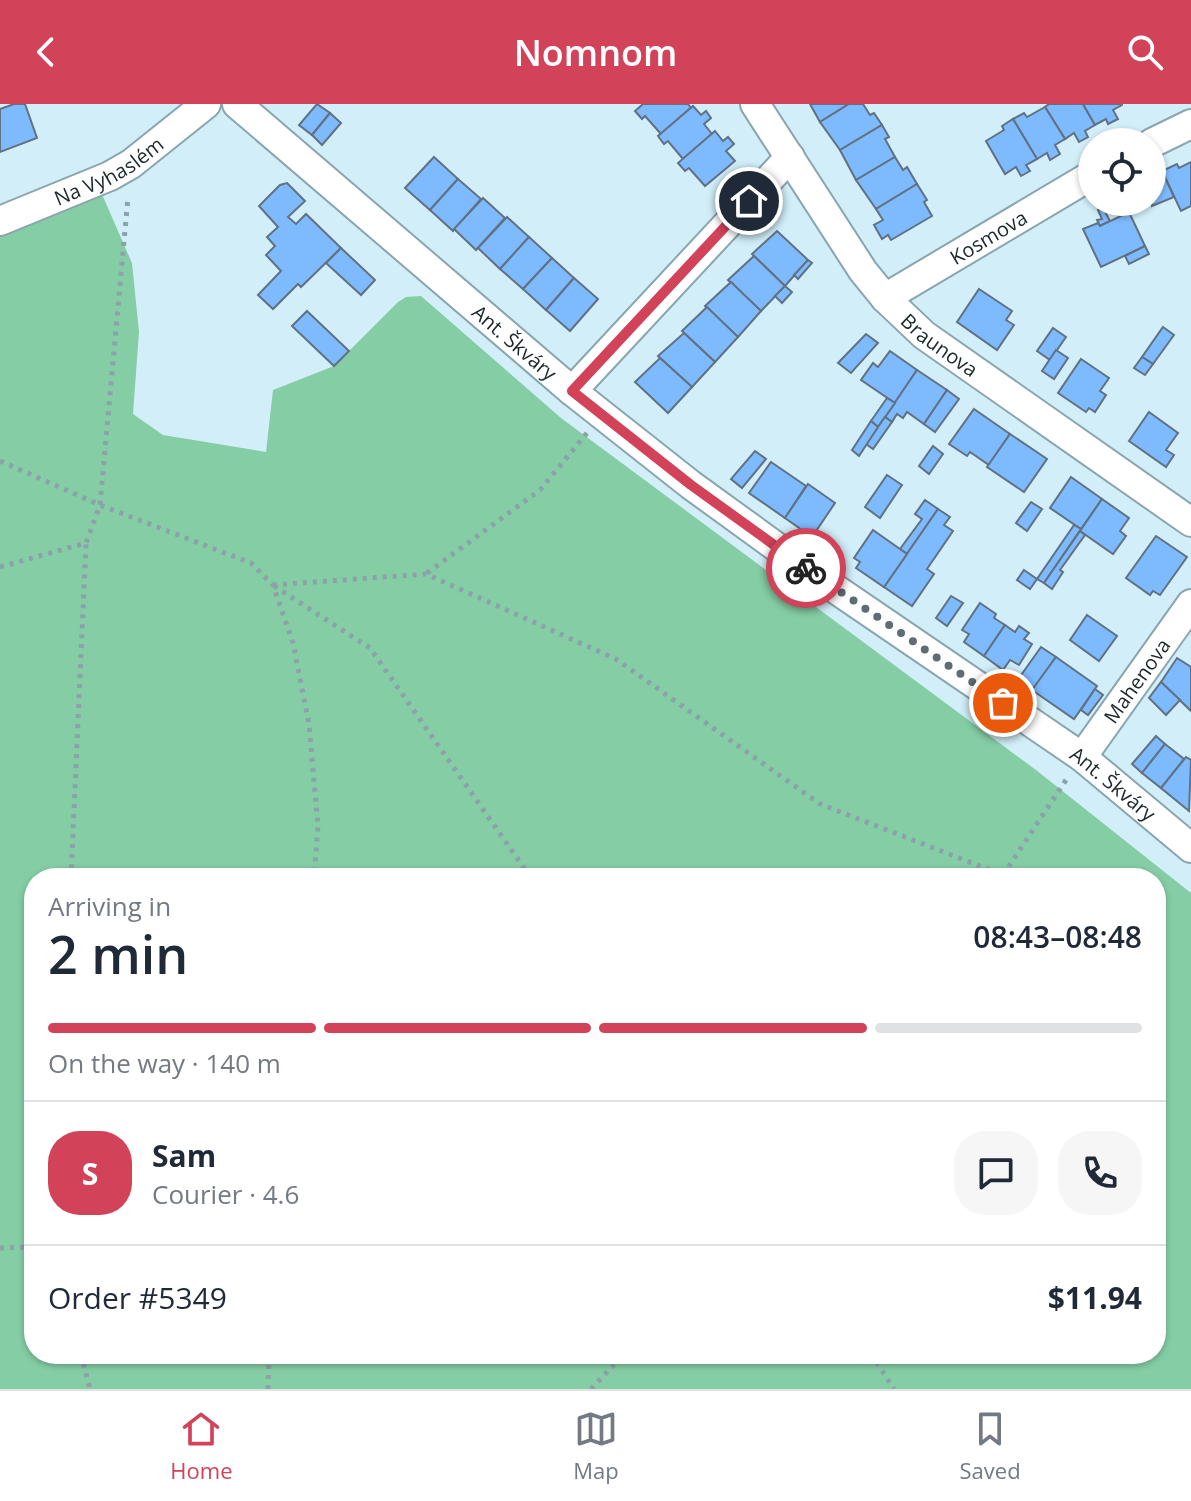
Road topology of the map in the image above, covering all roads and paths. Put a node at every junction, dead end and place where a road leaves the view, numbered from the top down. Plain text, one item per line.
1 (206, 104) edge
2 (237, 104) edge
3 (755, 104) edge
4 (1191, 124) edge
5 (1166, 136) edge
6 (790, 157) junction
7 (131, 164) junction
8 (1078, 183) edge
9 (0, 221) edge
10 (885, 298) junction
11 (572, 391) junction
12 (602, 414) junction
13 (0, 461) edge
14 (100, 505) junction
15 (1191, 522) edge
16 (86, 543) junction
17 (0, 567) edge
18 (426, 574) junction
19 (273, 585) junction
20 (1191, 604) edge
21 (1082, 757) junction
22 (1191, 848) edge
23 (71, 868) edge
24 (315, 868) edge
25 (524, 868) edge
26 (983, 868) edge
27 (1008, 868) edge
28 (24, 1247) edge
29 (0, 1248) edge
30 (84, 1364) edge
31 (269, 1364) edge
32 (615, 1364) edge
33 (878, 1364) edge
34 (90, 1389) edge
35 (268, 1389) edge
36 (591, 1389) edge
37 (894, 1389) edge

1 - 7 street, Na Vyhaslém
2 - 11 street, Ant. Škváry
3 - 6 street, Braunova
4 - 5 street
6 - 10 street, Braunova
6 - 11 street
7 - 9 street, Na Vyhaslém
7 - 14 path
8 - 10 street, Kosmova
10 - 15 street, Braunova
11 - 12 street, Ant. Škváry
12 - 18 path
12 - 21 street, Ant. Škváry
13 - 14 path
14 - 16 path
14 - 19 path
16 - 17 path
16 - 23 path
18 - 19 path
18 - 26 path
19 - 24 path
19 - 25 path
20 - 21 street, Mahenova
21 - 22 street, Ant. Škváry
21 - 27 path
28 - 29 path
30 - 34 path
31 - 35 path
32 - 36 path
33 - 37 path

